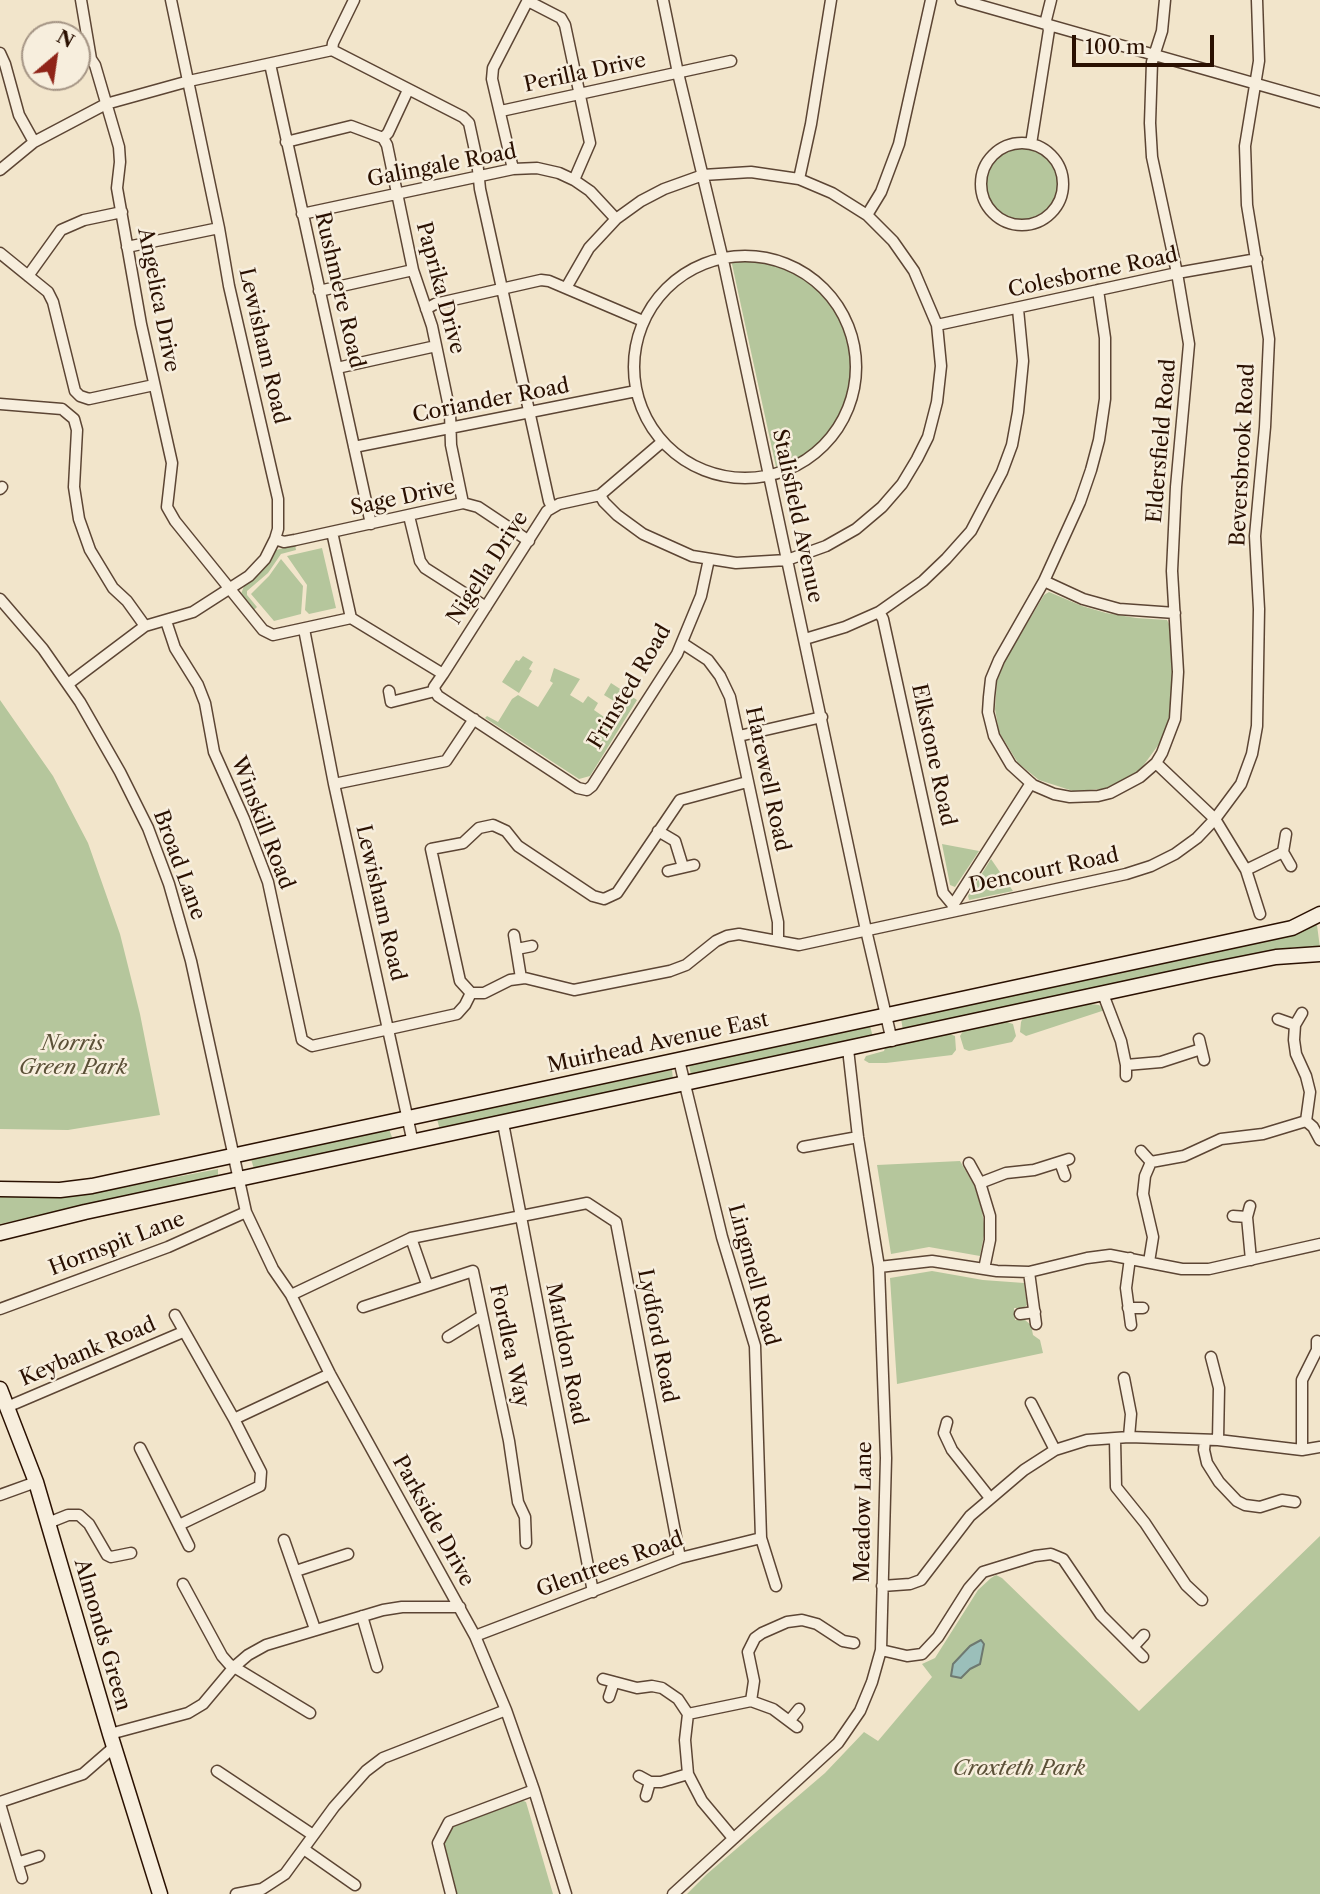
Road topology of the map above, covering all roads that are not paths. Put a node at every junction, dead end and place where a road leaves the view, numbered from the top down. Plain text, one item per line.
1 (81, 0) edge
2 (171, 0) edge
3 (663, 0) edge
4 (831, 0) edge
5 (931, 0) edge
6 (961, 0) edge
7 (1051, 0) edge
8 (1165, 0) edge
9 (1257, 0) edge
10 (351, 1) edge
11 (528, 1) edge
12 (1048, 24) junction
13 (332, 50) junction
14 (0, 53) edge
15 (1155, 55) junction
16 (731, 61) dead end
17 (270, 64) junction
18 (678, 73) junction
19 (189, 81) junction
20 (1255, 84) junction
21 (408, 90) junction
22 (581, 94) junction
23 (1320, 102) edge
24 (106, 104) junction
25 (500, 111) junction
26 (383, 138) junction
27 (34, 142) junction
28 (286, 142) junction
29 (1031, 144) junction
30 (513, 169) junction
31 (0, 170) edge
32 (703, 175) junction
33 (479, 176) junction
34 (799, 179) junction
35 (574, 180) junction
36 (397, 194) junction
37 (122, 212) junction
38 (302, 214) junction
39 (867, 215) junction
40 (616, 219) junction
41 (219, 228) junction
42 (127, 247) junction
43 (0, 253) edge
44 (1257, 259) junction
45 (723, 260) junction
46 (413, 270) junction
47 (1177, 273) junction
48 (28, 276) junction
49 (566, 288) junction
50 (502, 289) junction
51 (1098, 290) junction
52 (319, 291) junction
53 (426, 309) junction
54 (1018, 309) junction
55 (643, 321) junction
56 (937, 326) junction
57 (436, 346) junction
58 (337, 368) junction
59 (154, 385) junction
60 (636, 391) junction
61 (0, 404) edge
62 (529, 413) junction
63 (450, 429) junction
64 (662, 442) junction
65 (354, 447) junction
66 (769, 477) junction
67 (600, 495) junction
68 (463, 503) junction
69 (552, 507) junction
70 (409, 516) junction
71 (371, 524) junction
72 (332, 532) junction
73 (275, 539) junction
74 (529, 541) junction
75 (709, 559) junction
76 (787, 560) junction
77 (1044, 581) junction
78 (229, 589) junction
79 (0, 599) edge
80 (486, 607) junction
81 (879, 612) junction
82 (1175, 613) junction
83 (351, 618) junction
84 (166, 621) junction
85 (145, 626) junction
86 (304, 629) junction
87 (805, 639) junction
88 (682, 643) junction
89 (443, 674) junction
90 (68, 684) junction
91 (390, 691) dead end
92 (436, 693) junction
93 (822, 718) junction
94 (474, 719) junction
95 (739, 736) junction
96 (1156, 763) junction
97 (747, 782) junction
98 (1031, 783) junction
99 (334, 784) junction
100 (1215, 819) junction
101 (659, 831) junction
102 (1286, 834) dead end
103 (1283, 852) junction
104 (1291, 866) dead end
105 (1246, 870) junction
106 (668, 871) dead end
107 (952, 908) junction
108 (1261, 914) dead end
109 (1320, 914) edge
110 (866, 930) junction
111 (513, 935) dead end
112 (778, 941) junction
113 (532, 946) dead end
114 (517, 949) junction
115 (1320, 954) edge
116 (521, 978) junction
117 (471, 993) junction
118 (1103, 993) junction
119 (1302, 1013) dead end
120 (886, 1015) junction
121 (1278, 1019) dead end
122 (1295, 1025) junction
123 (388, 1028) junction
124 (892, 1041) junction
125 (848, 1049) junction
126 (1201, 1049) dead end
127 (679, 1060) junction
128 (684, 1083) junction
129 (408, 1119) junction
130 (1306, 1121) junction
131 (503, 1123) junction
132 (858, 1137) junction
133 (1320, 1140) edge
134 (413, 1143) junction
135 (803, 1147) dead end
136 (1141, 1151) dead end
137 (232, 1156) junction
138 (1151, 1162) junction
139 (968, 1163) dead end
140 (1065, 1176) dead end
141 (237, 1181) junction
142 (979, 1182) junction
143 (0, 1189) edge
144 (246, 1212) junction
145 (520, 1215) junction
146 (1233, 1216) dead end
147 (0, 1233) edge
148 (411, 1238) junction
149 (1320, 1244) edge
150 (1130, 1258) junction
151 (1251, 1260) junction
152 (1149, 1262) junction
153 (879, 1267) junction
154 (984, 1269) junction
155 (1029, 1272) junction
156 (427, 1284) junction
157 (291, 1295) junction
158 (363, 1307) dead end
159 (1128, 1308) junction
160 (1143, 1308) dead end
161 (0, 1309) edge
162 (1035, 1312) junction
163 (1020, 1314) dead end
164 (175, 1315) dead end
165 (482, 1316) junction
166 (1036, 1324) dead end
167 (1130, 1325) dead end
168 (183, 1332) junction
169 (448, 1337) dead end
170 (1317, 1341) dead end
171 (1212, 1357) dead end
172 (330, 1374) junction
173 (1125, 1378) dead end
174 (0, 1389) edge
175 (1031, 1403) dead end
176 (7, 1407) junction
177 (234, 1419) junction
178 (947, 1422) dead end
179 (1129, 1437) junction
180 (1115, 1439) junction
181 (1205, 1440) junction
182 (1218, 1440) junction
183 (1320, 1447) edge
184 (140, 1448) dead end
185 (1055, 1450) junction
186 (1302, 1450) junction
187 (36, 1482) junction
188 (0, 1495) edge
189 (990, 1498) junction
190 (1295, 1502) dead end
191 (48, 1523) junction
192 (178, 1525) junction
193 (761, 1538) junction
194 (284, 1540) dead end
195 (526, 1543) dead end
196 (189, 1546) dead end
197 (131, 1553) dead end
198 (348, 1553) dead end
199 (680, 1558) junction
200 (296, 1571) junction
201 (183, 1584) dead end
202 (776, 1586) dead end
203 (882, 1586) junction
204 (1205, 1586) dead end
205 (593, 1592) junction
206 (460, 1607) junction
207 (362, 1616) junction
208 (315, 1629) junction
209 (1144, 1635) dead end
210 (475, 1636) junction
211 (1133, 1647) junction
212 (881, 1650) junction
213 (838, 1653) dead end
214 (1143, 1657) dead end
215 (234, 1667) junction
216 (377, 1667) dead end
217 (609, 1697) dead end
218 (751, 1702) junction
219 (799, 1709) dead end
220 (506, 1710) junction
221 (310, 1713) dead end
222 (688, 1714) junction
223 (112, 1741) junction
224 (217, 1771) dead end
225 (688, 1774) junction
226 (639, 1776) dead end
227 (650, 1782) junction
228 (534, 1790) junction
229 (646, 1796) dead end
230 (0, 1803) edge
231 (313, 1835) junction
232 (733, 1838) junction
233 (305, 1850) junction
234 (39, 1856) dead end
235 (20, 1862) junction
236 (22, 1878) dead end
237 (355, 1885) dead end
238 (160, 1894) edge
239 (236, 1894) edge
240 (451, 1894) edge
241 (566, 1894) edge
242 (674, 1894) edge

1 - 24 street, Angelica Drive
2 - 19 street, Lewisham Road
3 - 18 street, Stalisfield Avenue
4 - 34 street
5 - 39 street
6 - 12 street
7 - 12 street
8 - 15 street, Eldersfield Road
9 - 20 street, Beversbrook Road
10 - 13 street
11 - 22 street
11 - 25 street
12 - 15 street
12 - 29 street
13 - 17 street
13 - 21 street
14 - 27 street
15 - 20 street
15 - 47 street, Eldersfield Road
16 - 18 street, Perilla Drive
17 - 19 street
17 - 28 street, Rushmere Road
18 - 22 street, Perilla Drive
18 - 32 street, Stalisfield Avenue
19 - 24 street
19 - 41 street, Lewisham Road
20 - 23 street
20 - 44 street, Beversbrook Road
21 - 26 street
21 - 33 street
22 - 25 street, Perilla Drive
22 - 35 street
24 - 27 street
24 - 37 street, Angelica Drive
25 - 30 street
26 - 28 street
26 - 36 street, Paprika Drive
27 - 31 street
28 - 38 street, Rushmere Road
29 - 29 street
30 - 33 street, Galingale Road
30 - 35 street, Galingale Road
32 - 34 street
32 - 40 street
32 - 45 street, Stalisfield Avenue
33 - 36 street, Galingale Road
33 - 50 street
34 - 39 street
35 - 40 street, Galingale Road
36 - 38 street, Galingale Road
36 - 46 street, Paprika Drive
37 - 42 street, Angelica Drive
37 - 48 street
38 - 52 street, Rushmere Road
39 - 56 street
40 - 49 street
41 - 42 street
41 - 73 street, Lewisham Road
42 - 59 street, Angelica Drive
43 - 48 street
44 - 47 street, Colesborne Road
44 - 100 street, Beversbrook Road
45 - 55 street
45 - 66 street, Stalisfield Avenue
45 - 66 street
46 - 52 street
46 - 53 street, Paprika Drive
47 - 51 street, Colesborne Road
47 - 82 street, Eldersfield Road
48 - 59 street
49 - 50 street
49 - 55 street
50 - 53 street
50 - 62 street
51 - 54 street, Colesborne Road
51 - 77 street
52 - 58 street, Rushmere Road
53 - 57 street, Paprika Drive
54 - 56 street, Colesborne Road
54 - 81 street
55 - 60 street
56 - 76 street
57 - 58 street
57 - 63 street, Paprika Drive
58 - 65 street, Rushmere Road
59 - 78 street, Angelica Drive
60 - 62 street, Coriander Road
60 - 64 street
61 - 85 street
62 - 63 street, Coriander Road
62 - 69 street
63 - 65 street, Coriander Road
63 - 68 street, Paprika Drive
64 - 66 street
64 - 67 street, Nigella Drive
65 - 71 street, Rushmere Road
66 - 76 street, Stalisfield Avenue
67 - 69 street, Nigella Drive
67 - 75 street
68 - 70 street, Sage Drive
68 - 74 street, Sage Drive
69 - 74 street, Nigella Drive
70 - 71 street, Sage Drive
70 - 80 street
71 - 72 street, Sage Drive
72 - 73 street, Sage Drive
72 - 83 street
73 - 78 street, Lewisham Road
74 - 80 street, Nigella Drive
75 - 76 street
75 - 88 street, Frinsted Road
76 - 87 street, Stalisfield Avenue
77 - 82 street
77 - 98 street
78 - 84 street, Lewisham Road
78 - 86 street
79 - 90 street, Broad Lane
80 - 89 street, Nigella Drive
81 - 87 street
81 - 107 street, Elkstone Road
82 - 96 street
83 - 86 street
83 - 89 street
84 - 85 street, Lewisham Road
84 - 123 street, Winskill Road
85 - 90 street
86 - 99 street, Lewisham Road
87 - 93 street, Stalisfield Avenue
88 - 94 street, Frinsted Road
88 - 95 street, Harewell Road
89 - 92 street, Nigella Drive
90 - 137 street, Broad Lane
91 - 92 street
92 - 94 street
93 - 95 street
93 - 110 street, Stalisfield Avenue
94 - 99 street
95 - 97 street, Harewell Road
96 - 98 street
96 - 100 street
97 - 101 street
97 - 112 street, Harewell Road
98 - 107 street
99 - 123 street, Lewisham Road
100 - 105 street
100 - 107 street, Dencourt Road
101 - 106 street
101 - 117 street
102 - 103 street
103 - 104 street
103 - 105 street
105 - 108 street
107 - 110 street, Dencourt Road
109 - 120 street, Muirhead Avenue East
110 - 112 street, Dencourt Road
110 - 120 street, Stalisfield Avenue
111 - 114 street
112 - 116 street, Dencourt Road
113 - 114 street
114 - 116 street
115 - 118 street
116 - 117 street
117 - 123 street, Winskill Road
118 - 124 street
118 - 126 street
119 - 122 street
120 - 124 street, Stalisfield Avenue
120 - 127 street, Muirhead Avenue East
121 - 122 street
122 - 130 street
123 - 129 street, Lewisham Road
124 - 125 street
125 - 128 street
125 - 132 street, Meadow Lane
127 - 128 street, Lingmell Road
127 - 129 street, Muirhead Avenue East
128 - 131 street
128 - 193 street, Lingmell Road
129 - 134 street, Lewisham Road
129 - 137 street, Muirhead Avenue East
130 - 133 street
130 - 138 street
131 - 134 street
131 - 145 street, Marldon Road
132 - 135 street
132 - 153 street, Meadow Lane
134 - 141 street
136 - 138 street
137 - 141 street, Broad Lane
137 - 143 street, Muirhead Avenue East
138 - 152 street
139 - 142 street
140 - 142 street
141 - 144 street, Parkside Drive
141 - 147 street
142 - 154 street
144 - 157 street, Parkside Drive
144 - 161 street, Hornspit Lane
145 - 148 street, Lydford Road
145 - 199 street, Lydford Road
145 - 205 street, Marldon Road
146 - 151 street
148 - 156 street
148 - 157 street, Lydford Road
149 - 151 street
150 - 152 street
150 - 155 street
150 - 159 street
151 - 152 street
153 - 154 street
153 - 203 street, Meadow Lane
154 - 155 street
155 - 162 street
156 - 158 street, Fordlea Way
156 - 165 street, Fordlea Way
157 - 172 street, Parkside Drive
159 - 160 street
159 - 167 street
162 - 163 street
162 - 166 street
164 - 168 street, Keybank Road
165 - 169 street
165 - 195 street, Fordlea Way
168 - 176 street, Keybank Road
168 - 177 street, Keybank Road
170 - 186 street
171 - 182 street
172 - 177 street
172 - 206 street, Parkside Drive
173 - 179 street
174 - 176 street, Almonds Green
175 - 185 street
176 - 187 street, Almonds Green
177 - 192 street, Keybank Road
178 - 189 street
179 - 180 street
179 - 181 street
180 - 185 street
180 - 204 street
181 - 182 street
181 - 190 street
182 - 186 street
183 - 186 street
184 - 192 street
185 - 189 street
187 - 188 street
187 - 191 street, Almonds Green
189 - 203 street
191 - 197 street
191 - 223 street, Almonds Green
192 - 196 street
193 - 199 street, Glentrees Road
193 - 202 street, Lingmell Road
194 - 200 street
198 - 200 street
199 - 205 street, Glentrees Road
200 - 208 street
201 - 215 street
203 - 212 street, Meadow Lane
205 - 210 street, Glentrees Road
206 - 207 street
206 - 210 street, Parkside Drive
207 - 208 street
207 - 216 street
208 - 215 street
209 - 211 street
210 - 220 street, Parkside Drive
211 - 212 street
211 - 214 street
212 - 232 street, Meadow Lane
213 - 218 street
215 - 221 street
215 - 223 street
217 - 222 street
218 - 219 street
218 - 222 street
220 - 228 street, Parkside Drive
220 - 231 street
222 - 225 street
223 - 230 street
223 - 238 street, Almonds Green
224 - 231 street
225 - 227 street
225 - 232 street
226 - 227 street
227 - 229 street
228 - 240 street
228 - 241 street, Parkside Drive
230 - 235 street
231 - 233 street
232 - 242 street, Meadow Lane
233 - 237 street
233 - 239 street
234 - 235 street
235 - 236 street

